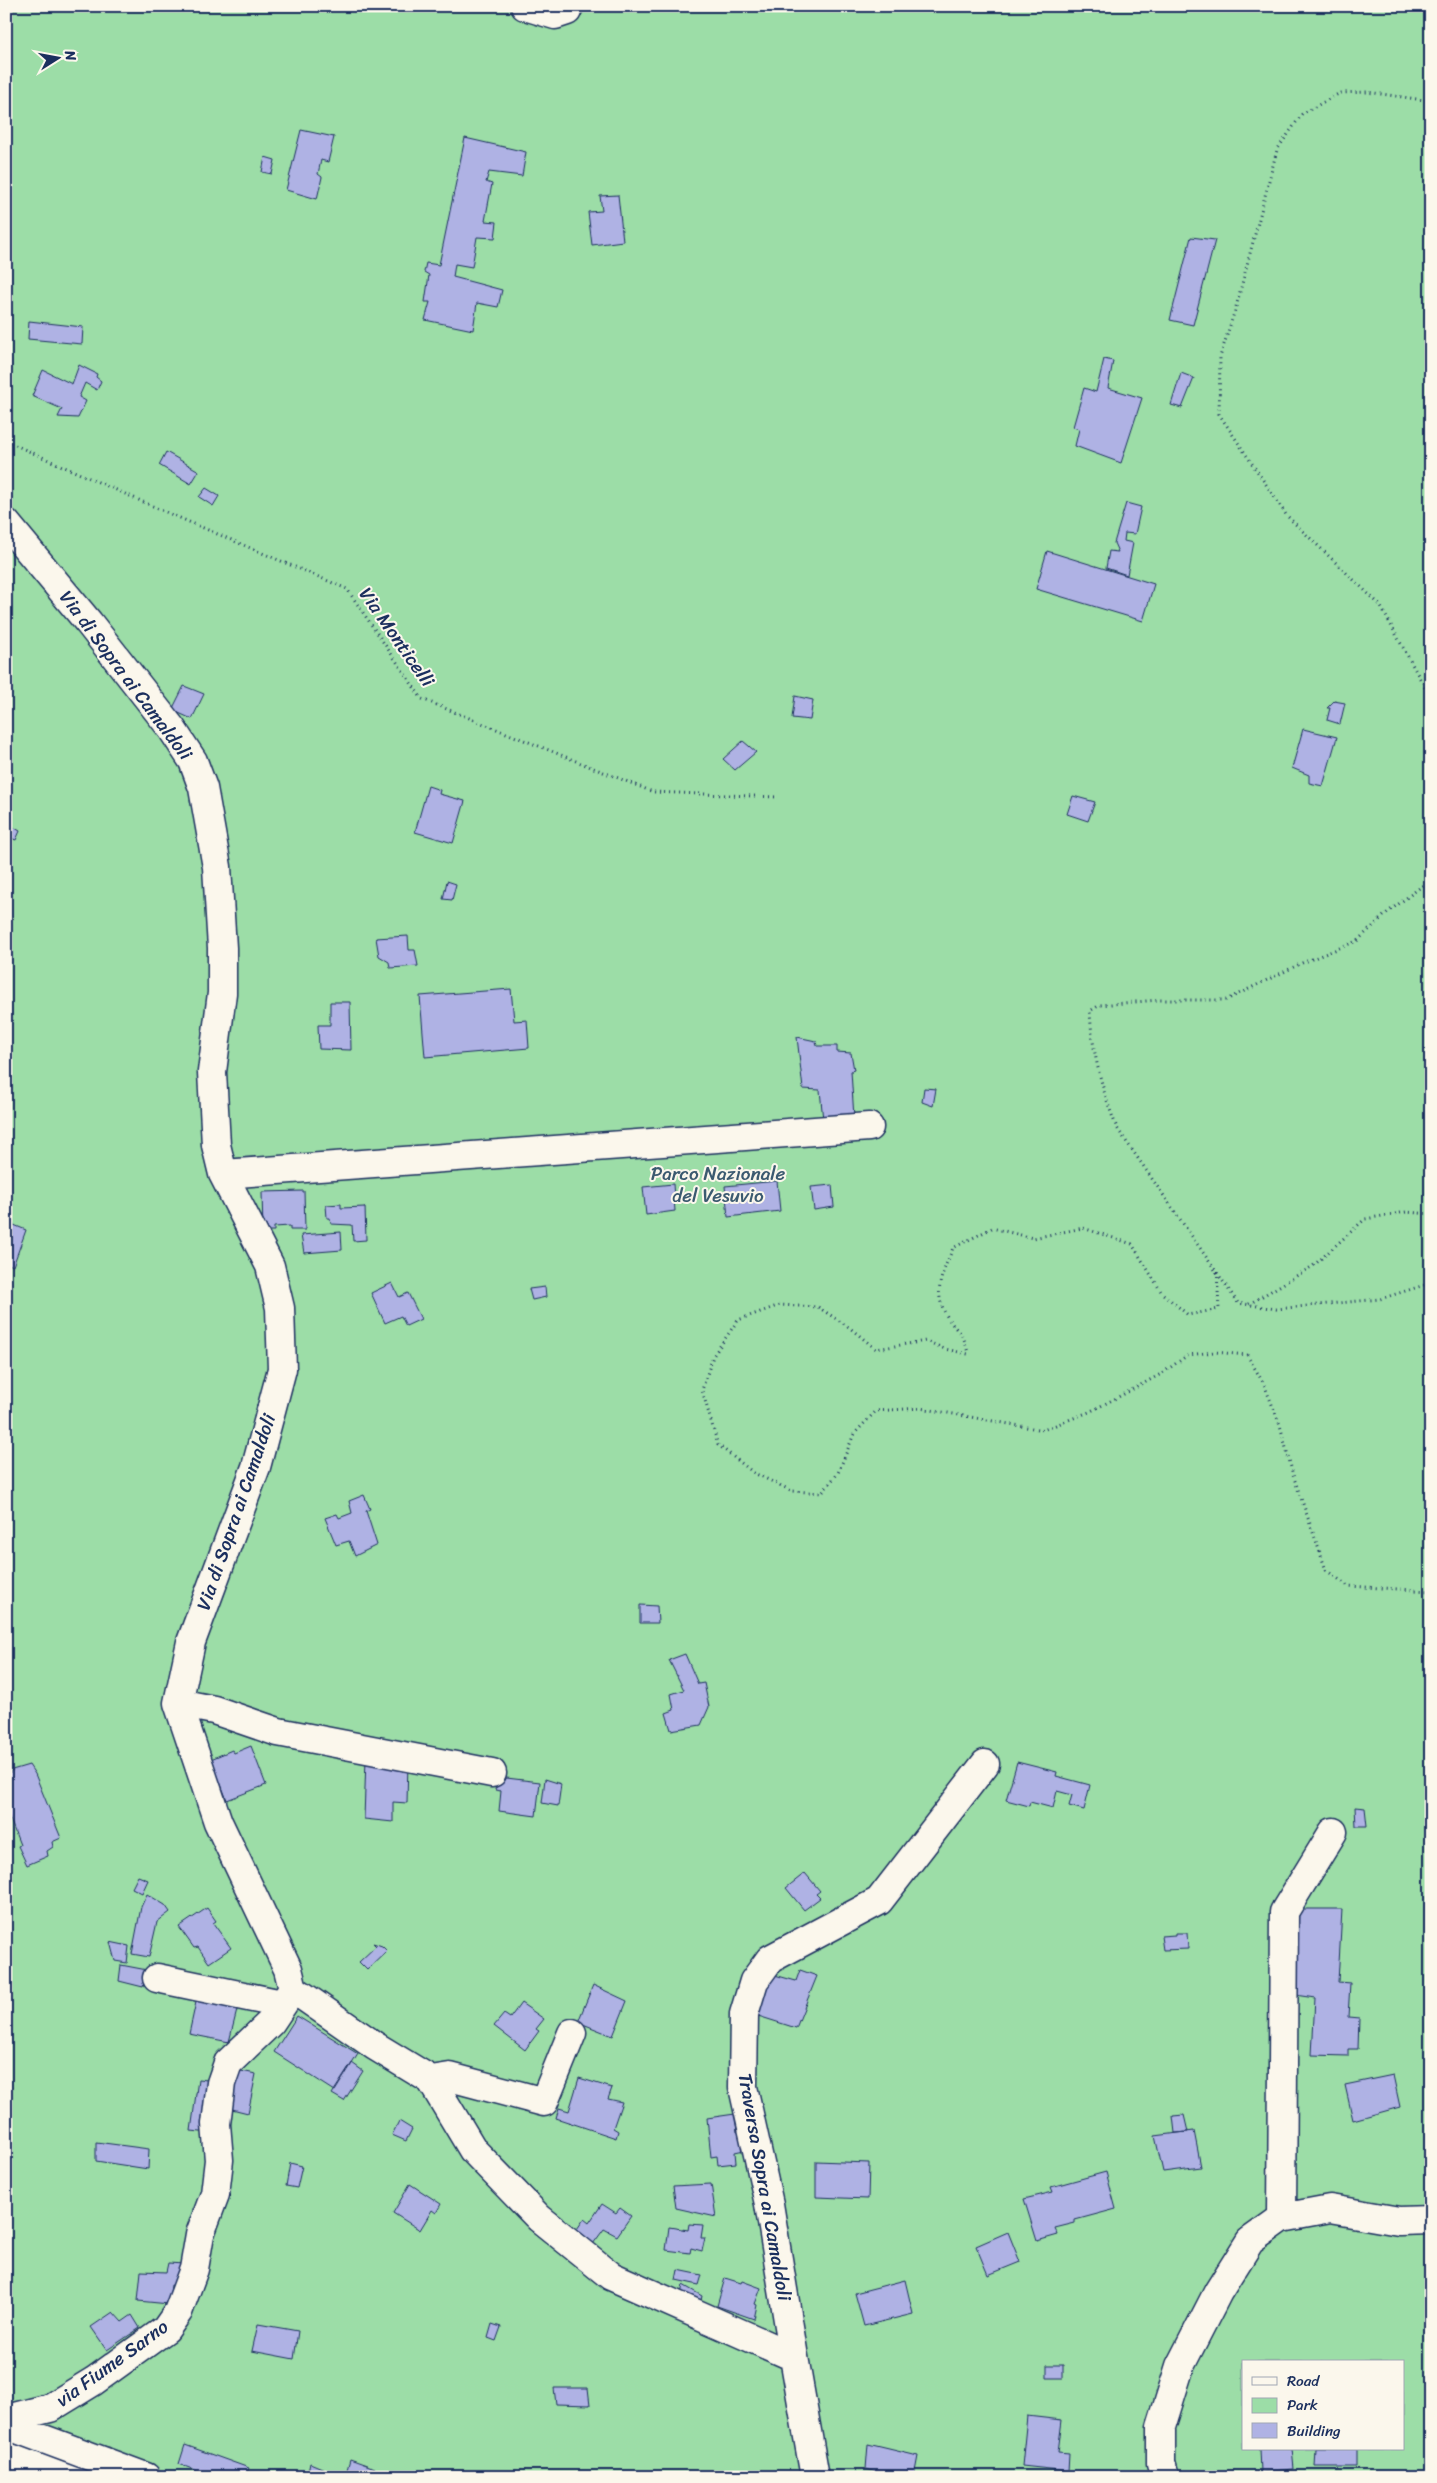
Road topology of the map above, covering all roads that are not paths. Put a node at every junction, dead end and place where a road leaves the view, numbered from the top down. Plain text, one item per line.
1 (525, 6) edge
2 (569, 6) edge
3 (6, 524) edge
4 (870, 1127) dead end
5 (223, 1174) junction
6 (178, 1703) junction
7 (985, 1764) dead end
8 (492, 1773) dead end
9 (1333, 1832) dead end
10 (157, 1978) dead end
11 (288, 1996) junction
12 (572, 2033) dead end
13 (432, 2080) junction
14 (1282, 2218) junction
15 (1431, 2220) edge
16 (794, 2357) junction
17 (6, 2419) edge
18 (6, 2425) edge
19 (146, 2477) edge
20 (815, 2477) edge
21 (1165, 2477) edge

1 - 2 street
3 - 5 street, Via di Sopra ai Camaldoli
4 - 5 street
5 - 6 street, Via di Sopra ai Camaldoli
6 - 8 street
6 - 11 street
7 - 16 street, Traversa Sopra ai Camaldoli
9 - 14 street
10 - 11 street
11 - 13 street
11 - 17 street, via Fiume Sarno
12 - 13 street
13 - 16 street
14 - 15 street
14 - 21 street
16 - 20 street
18 - 19 street

